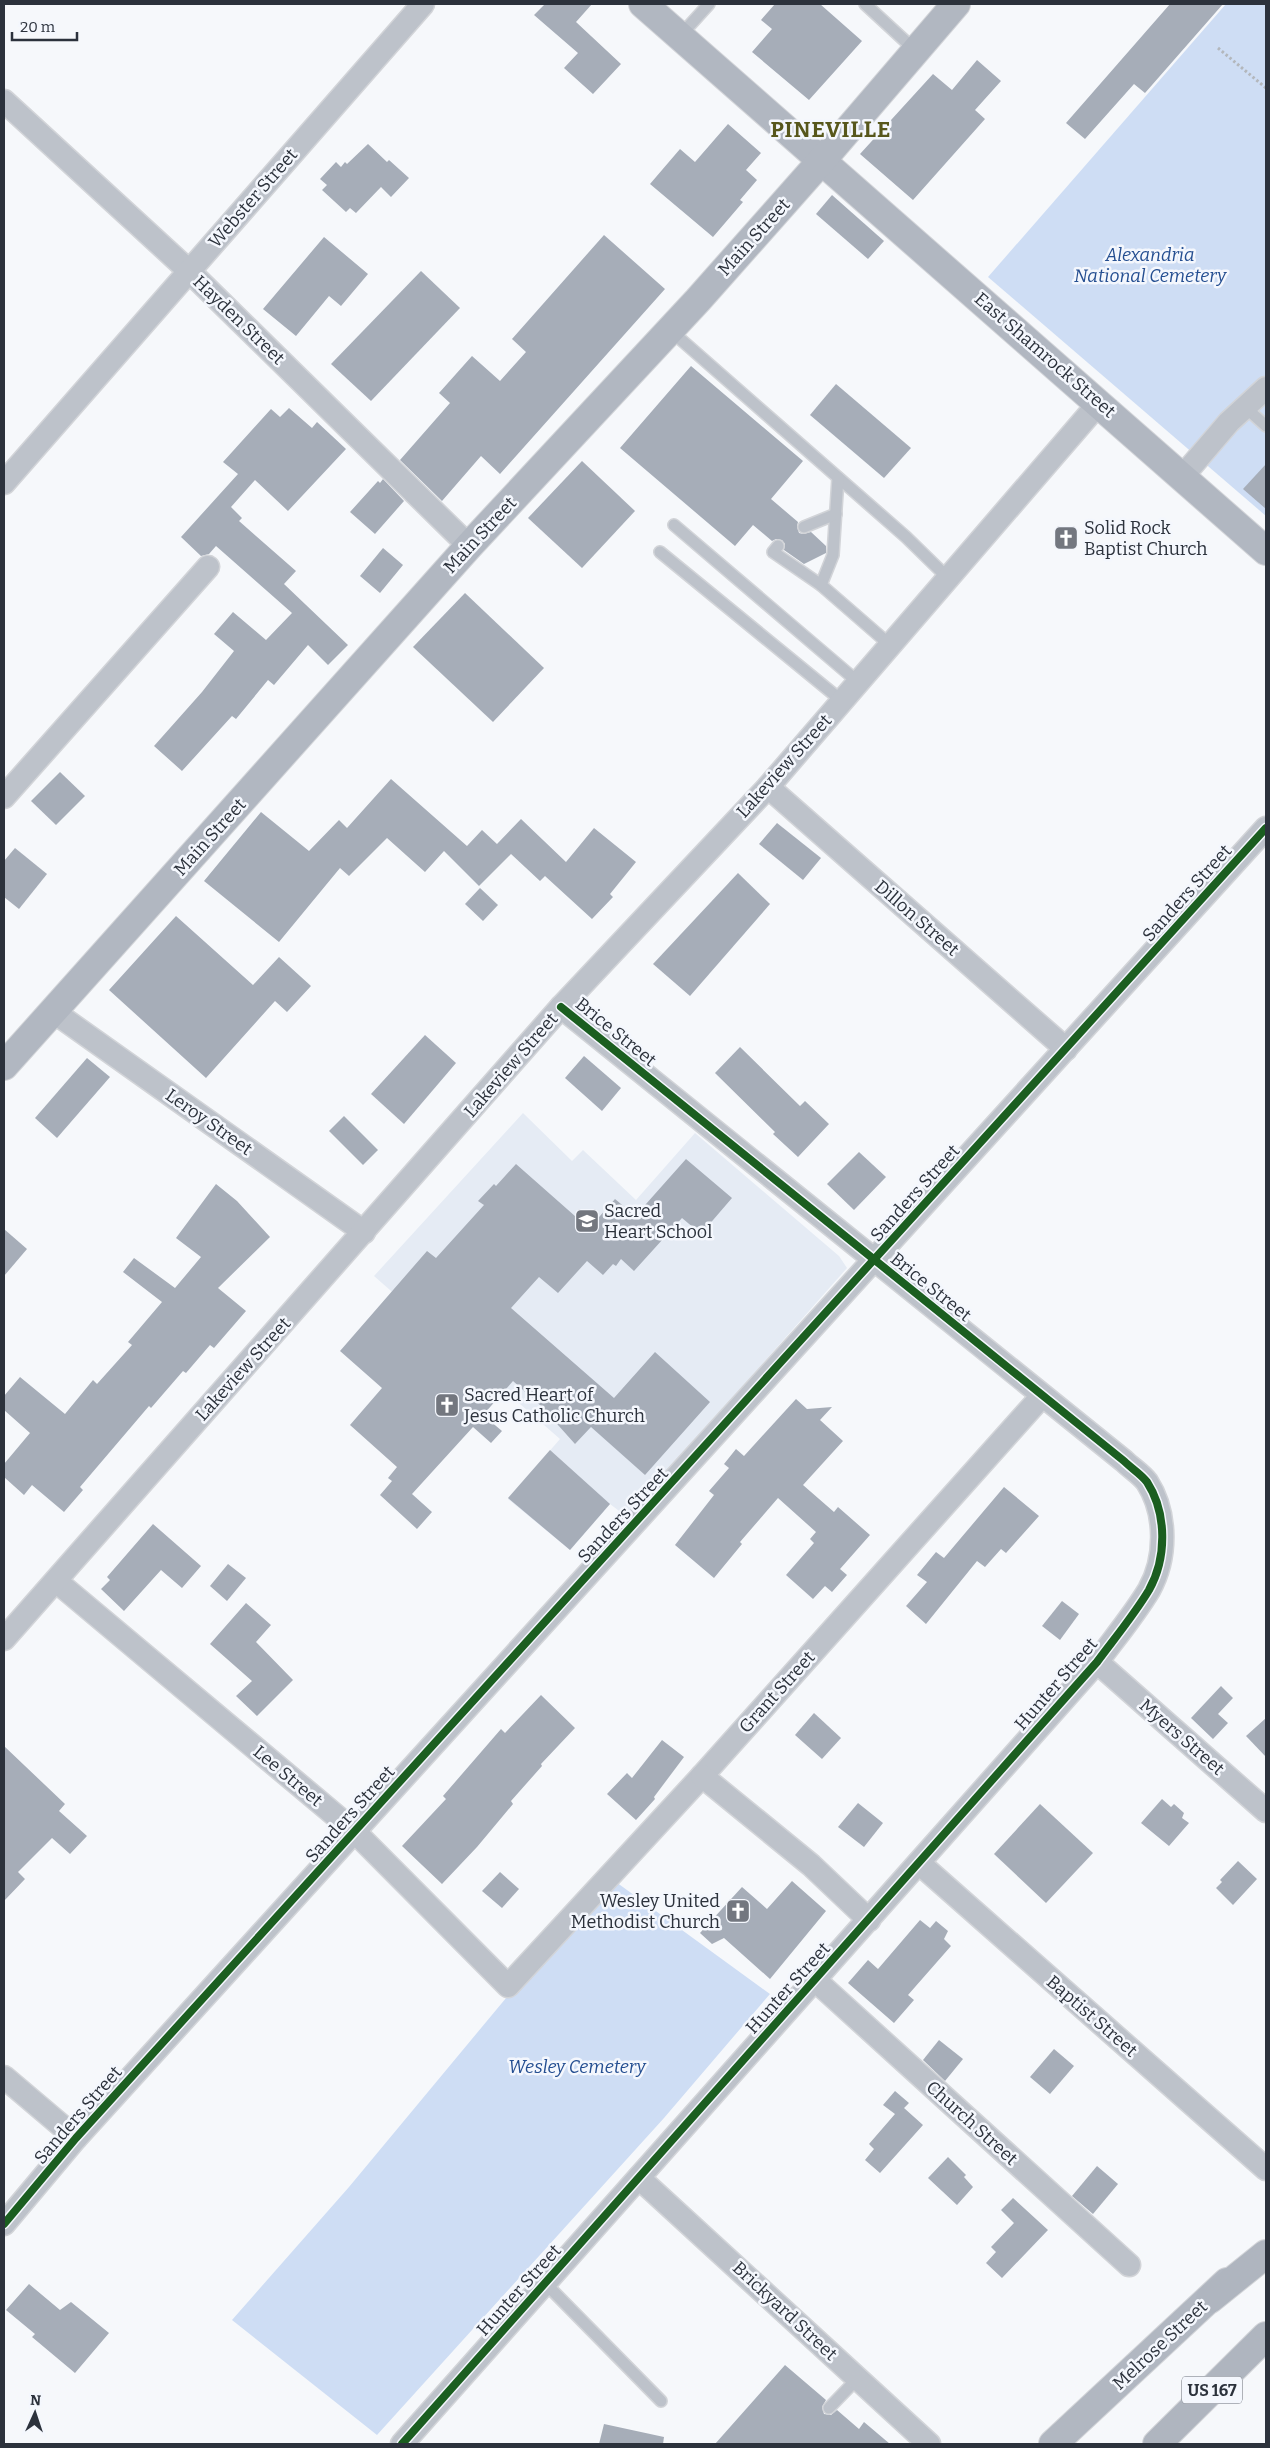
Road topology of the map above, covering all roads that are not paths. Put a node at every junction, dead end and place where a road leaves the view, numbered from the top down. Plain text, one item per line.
1 (423, 4) edge
2 (643, 4) edge
3 (709, 4) edge
4 (864, 4) edge
5 (956, 4) edge
6 (680, 36) junction
7 (916, 51) junction
8 (4, 101) edge
9 (823, 160) junction
10 (189, 271) junction
11 (670, 330) junction
12 (1266, 388) edge
13 (1099, 403) junction
14 (1246, 408) junction
15 (1266, 426) edge
16 (1182, 477) junction
17 (838, 478) junction
18 (4, 483) edge
19 (836, 514) junction
20 (674, 525) dead end
21 (804, 527) dead end
22 (469, 546) junction
23 (778, 546) dead end
24 (1266, 551) edge
25 (660, 552) dead end
26 (208, 567) dead end
27 (948, 578) junction
28 (821, 585) junction
29 (890, 645) junction
30 (858, 682) junction
31 (842, 701) junction
32 (768, 787) junction
33 (4, 797) edge
34 (1266, 828) edge
35 (561, 1007) junction
36 (54, 1012) junction
37 (1066, 1049) junction
38 (4, 1066) edge
39 (364, 1232) junction
40 (874, 1260) junction
41 (1042, 1396) junction
42 (1163, 1531) joint
43 (56, 1581) junction
44 (4, 1639) edge
45 (1097, 1662) junction
46 (702, 1776) junction
47 (1266, 1811) edge
48 (354, 1831) junction
49 (919, 1864) junction
50 (869, 1920) junction
51 (815, 1980) junction
52 (508, 1986) joint
53 (4, 2077) edge
54 (76, 2138) junction
55 (1266, 2169) edge
56 (639, 2178) junction
57 (4, 2224) edge
58 (1266, 2245) edge
59 (1266, 2254) edge
60 (1129, 2265) dead end
61 (545, 2284) junction
62 (1210, 2299) junction
63 (1266, 2336) edge
64 (858, 2378) junction
65 (661, 2401) dead end
66 (829, 2408) dead end
67 (402, 2444) edge
68 (927, 2444) edge
69 (1053, 2444) edge
70 (1157, 2444) edge

1 - 10 street, Webster Street
2 - 6 main road, East Shamrock Street
3 - 6 lane
4 - 7 lane
5 - 7 main road, Main Street
6 - 9 main road, East Shamrock Street
7 - 9 main road, Main Street
8 - 10 street, Hayden Street
9 - 11 main road, Main Street
9 - 13 main road, East Shamrock Street
10 - 18 street, Webster Street
10 - 22 street, Hayden Street
11 - 17 lane
11 - 22 main road, Main Street
12 - 14 street
13 - 16 main road, East Shamrock Street
13 - 27 street, Lakeview Street
14 - 15 lane
14 - 16 street
16 - 24 main road, East Shamrock Street
17 - 19 lane
17 - 27 lane
19 - 21 lane
19 - 28 lane
20 - 30 lane
22 - 36 main road, Main Street
23 - 28 lane
25 - 31 lane
26 - 33 street
27 - 29 street, Lakeview Street
28 - 29 lane
29 - 30 street, Lakeview Street
30 - 31 street, Lakeview Street
31 - 32 street, Lakeview Street
32 - 35 street, Lakeview Street
32 - 37 street, Dillon Street
34 - 37 street, Sanders Street
35 - 39 street, Lakeview Street
35 - 40 street, Brice Street
36 - 38 main road, Main Street
36 - 39 street, Leroy Street
37 - 40 street, Sanders Street
39 - 43 street, Lakeview Street
40 - 41 street, Brice Street
40 - 48 street, Sanders Street
41 - 42 street, Brice Street
41 - 46 street, Grant Street
42 - 45 street, Hunter Street
43 - 44 street, Lakeview Street
43 - 48 street, Lee Street
45 - 47 street, Myers Street
45 - 49 street, Hunter Street
46 - 50 street
46 - 52 street, Grant Street
48 - 52 street, Lee Street
48 - 54 street, Sanders Street
49 - 50 street, Hunter Street
49 - 55 street, Baptist Street
50 - 51 street, Hunter Street
51 - 56 street, Hunter Street
51 - 60 street, Church Street
53 - 54 street
54 - 57 street, Sanders Street
56 - 61 street, Hunter Street
56 - 64 street, Brickyard Street
58 - 62 main road, Melrose Street
59 - 62 highway
61 - 65 lane
61 - 67 street, Hunter Street
62 - 69 main road, Melrose Street
63 - 70 highway, US 167
64 - 66 lane
64 - 68 street, Brickyard Street

